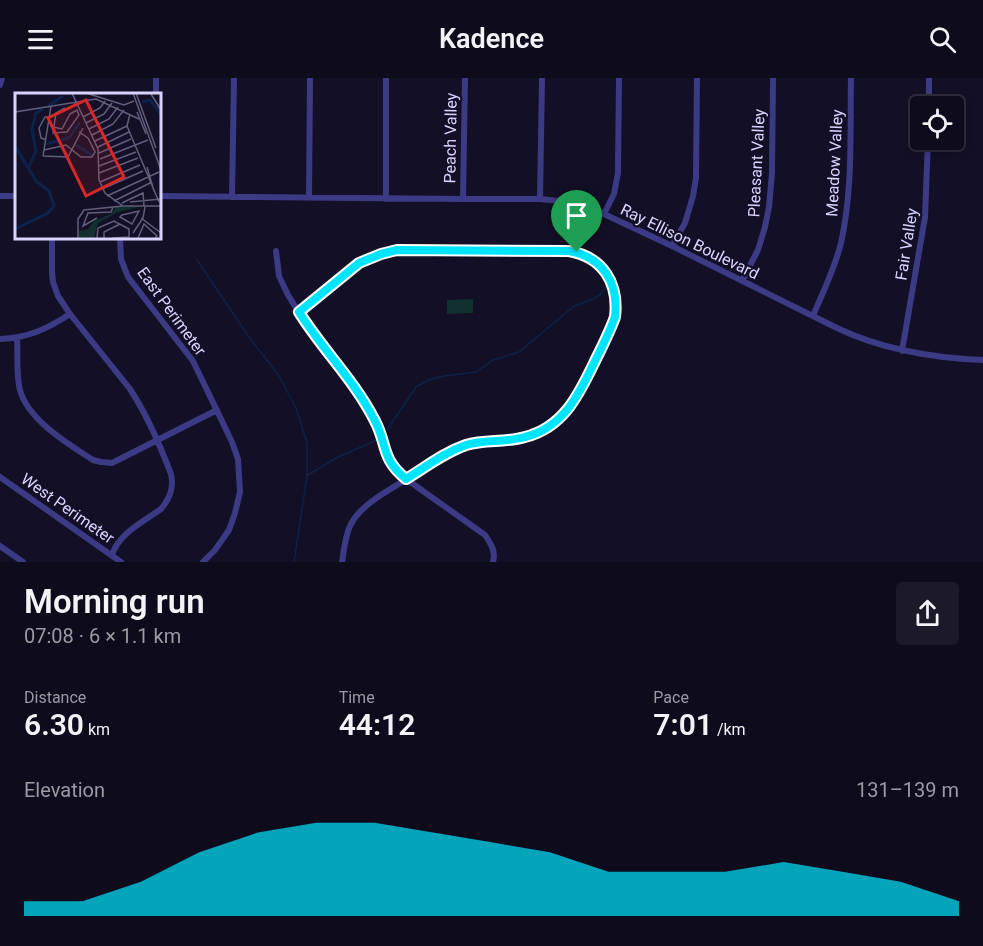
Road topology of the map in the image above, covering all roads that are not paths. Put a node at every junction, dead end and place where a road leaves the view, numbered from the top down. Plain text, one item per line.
1 (2, 78) edge
2 (234, 78) edge
3 (310, 78) edge
4 (386, 78) edge
5 (465, 78) edge
6 (542, 78) edge
7 (619, 78) edge
8 (697, 78) edge
9 (773, 78) edge
10 (851, 78) edge
11 (929, 78) edge
12 (0, 85) edge
13 (929, 96) edge
14 (928, 150) edge
15 (160, 196) edge
16 (232, 197) junction
17 (309, 198) junction
18 (386, 199) junction
19 (463, 199) junction
20 (540, 199) junction
21 (604, 214) junction
22 (52, 238) edge
23 (120, 238) edge
24 (672, 246) junction
25 (276, 251) dead end
26 (742, 281) junction
27 (299, 312) junction
28 (69, 314) junction
29 (813, 316) junction
30 (17, 338) junction
31 (0, 339) edge
32 (902, 351) junction
33 (983, 360) edge
34 (217, 410) junction
35 (156, 441) junction
36 (0, 477) edge
37 (406, 479) junction
38 (0, 546) edge
39 (112, 555) junction
40 (23, 562) edge
41 (121, 562) edge
42 (203, 562) edge
43 (342, 562) edge
44 (493, 562) edge

1 - 12 street
2 - 16 street
3 - 17 street
4 - 18 street
5 - 19 street, Peach Valley
6 - 20 street
7 - 21 street
8 - 24 street
9 - 26 street, Pleasant Valley
10 - 29 street, Meadow Valley
11 - 13 street
14 - 32 street, Fair Valley
15 - 16 street, Ray Ellison Boulevard
16 - 17 street, Ray Ellison Boulevard
17 - 18 street, Ray Ellison Boulevard
18 - 19 street, Ray Ellison Boulevard
19 - 20 street, Ray Ellison Boulevard
20 - 21 street, Ray Ellison Boulevard
21 - 24 street, Ray Ellison Boulevard
22 - 28 street
23 - 34 street, East Perimeter
24 - 26 street, Ray Ellison Boulevard
25 - 27 street
26 - 29 street, Ray Ellison Boulevard
27 - 37 street
27 - 37 street
28 - 30 street
28 - 35 street
29 - 32 street, Ray Ellison Boulevard
30 - 31 street
30 - 35 street
32 - 33 street, Ray Ellison Boulevard
34 - 35 street
34 - 42 street, East Perimeter
35 - 39 street
36 - 39 street, West Perimeter
37 - 43 street
37 - 44 street
38 - 40 street
39 - 41 street, West Perimeter

